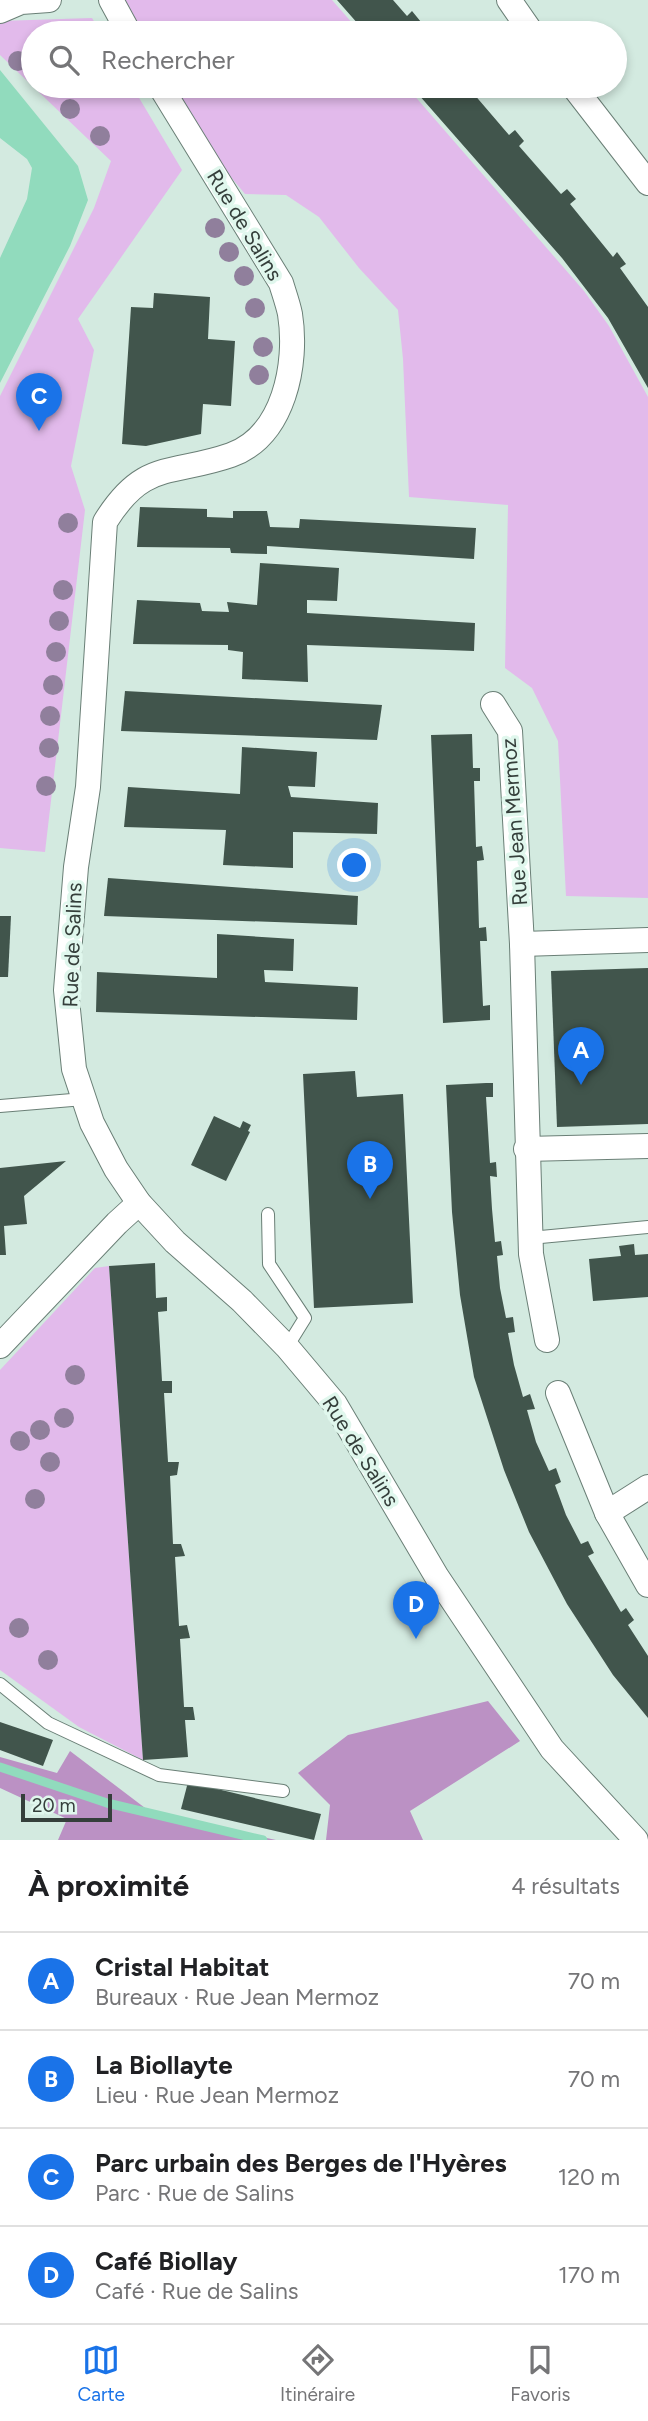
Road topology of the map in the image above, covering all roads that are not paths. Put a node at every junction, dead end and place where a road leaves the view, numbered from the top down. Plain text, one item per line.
1 (49, 0) edge
2 (111, 0) edge
3 (509, 0) edge
4 (0, 11) edge
5 (122, 21) edge
6 (524, 21) edge
7 (167, 98) edge
8 (582, 98) edge
9 (648, 183) edge
10 (493, 704) dead end
11 (648, 940) edge
12 (522, 944) junction
13 (84, 1099) junction
14 (0, 1106) edge
15 (648, 1146) edge
16 (527, 1149) junction
17 (139, 1203) junction
18 (268, 1214) dead end
19 (648, 1227) edge
20 (530, 1238) junction
21 (547, 1340) dead end
22 (0, 1346) edge
23 (287, 1347) junction
24 (558, 1393) dead end
25 (648, 1487) edge
26 (607, 1513) junction
27 (648, 1585) edge
28 (0, 1684) edge
29 (284, 1791) dead end
30 (636, 1840) edge

1 - 4 street
2 - 5 street
3 - 6 street
7 - 13 street, Rue de Salins
8 - 9 street
10 - 12 street, Rue Jean Mermoz
11 - 12 street
12 - 16 street, Rue Jean Mermoz
13 - 14 lane
13 - 17 street, Rue de Salins
15 - 16 street
16 - 20 street, Rue Jean Mermoz
17 - 22 street
17 - 23 street, Rue de Salins
18 - 23 lane
19 - 20 lane
20 - 21 street, Rue Jean Mermoz
23 - 30 street, Rue de Salins
24 - 26 street
25 - 26 street
26 - 27 street
28 - 29 lane

